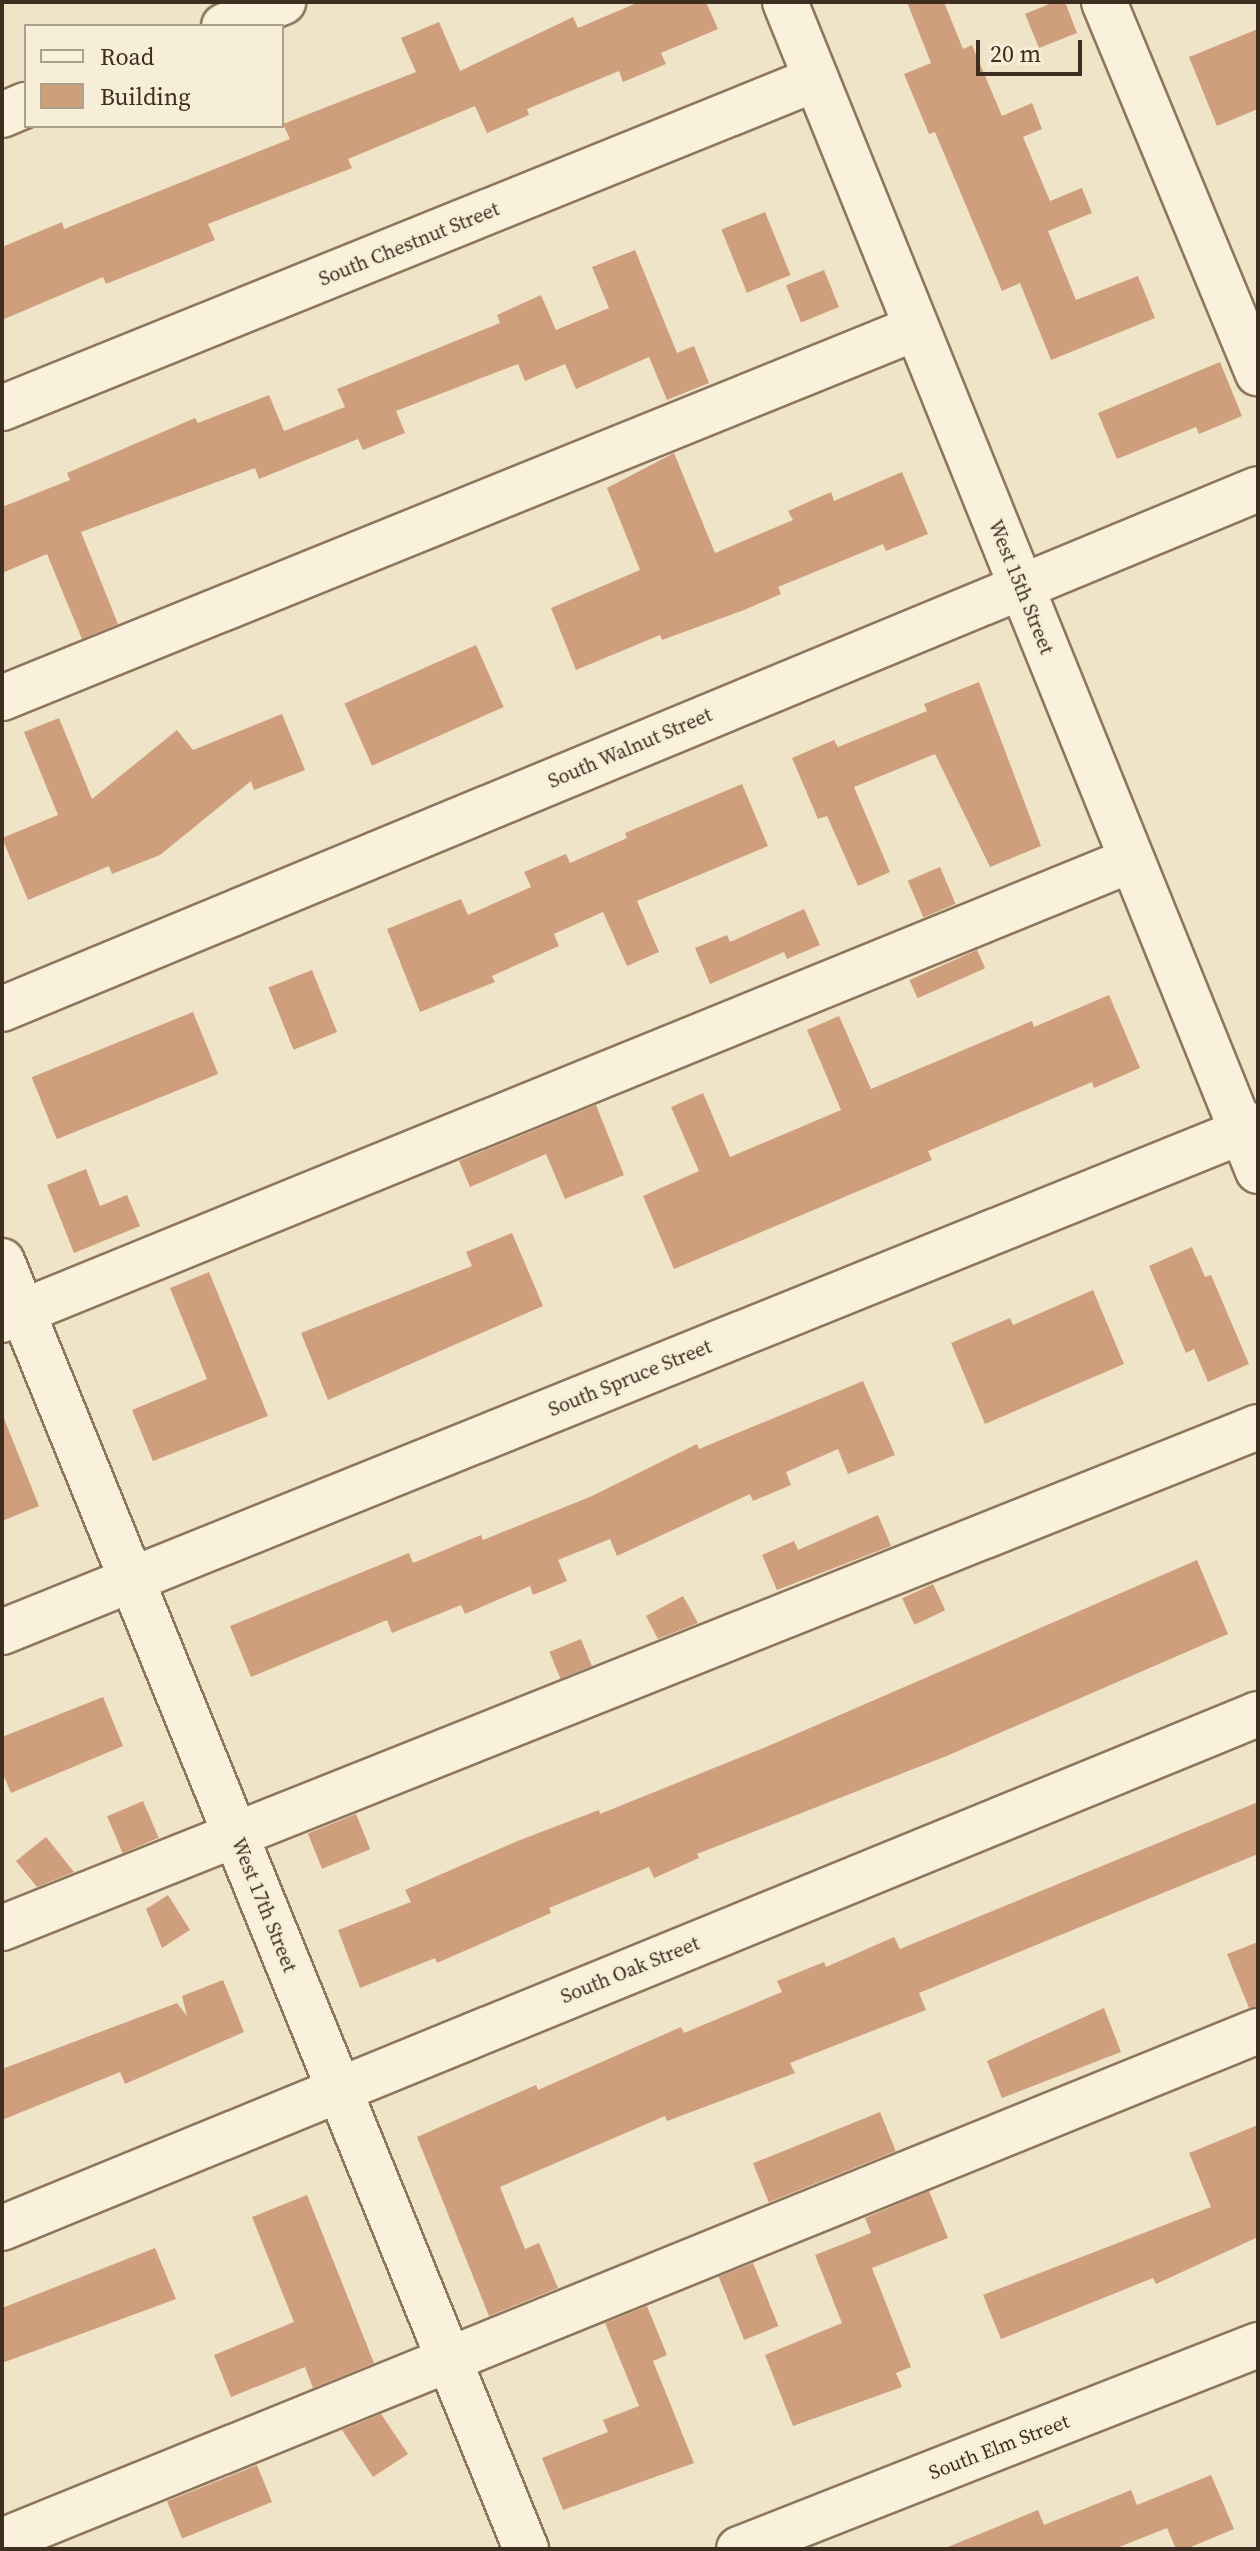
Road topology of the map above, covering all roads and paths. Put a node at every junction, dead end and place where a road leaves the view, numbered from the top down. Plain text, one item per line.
1 (283, 2) edge
2 (785, 2) edge
3 (1104, 2) edge
4 (229, 24) edge
5 (816, 79) junction
6 (24, 106) edge
7 (2, 115) edge
8 (916, 328) junction
9 (1258, 373) edge
10 (2, 408) edge
11 (1258, 489) edge
12 (1021, 585) junction
13 (2, 698) edge
14 (1129, 861) junction
15 (2, 1009) edge
16 (1250, 1128) edge
17 (1258, 1171) edge
18 (2, 1261) edge
19 (12, 1316) edge
20 (1258, 1427) edge
21 (131, 1579) junction
22 (2, 1632) edge
23 (1258, 1714) edge
24 (235, 1834) junction
25 (2, 1928) edge
26 (1258, 2031) edge
27 (339, 2089) junction
28 (2, 2228) edge
29 (1258, 2345) edge
30 (448, 2358) junction
31 (2, 2541) edge
32 (526, 2549) edge
33 (739, 2549) edge

1 - 4 street
2 - 5 street, West 15th Street
3 - 9 street
5 - 8 street, West 15th Street
5 - 10 street, South Chestnut Street
6 - 7 street
8 - 12 street, West 15th Street
8 - 13 street
11 - 12 street, South Walnut Street
12 - 14 street, West 15th Street
12 - 15 street, South Walnut Street
14 - 16 street, West 15th Street
14 - 19 street
16 - 17 street, West 15th Street
16 - 21 street, South Spruce Street
18 - 19 street, West 17th Street
19 - 21 street, West 17th Street
20 - 24 street
21 - 22 street, South Spruce Street
21 - 24 street, West 17th Street
23 - 27 street, South Oak Street
24 - 25 street
24 - 27 street, West 17th Street
26 - 30 street
27 - 28 street, South Oak Street
27 - 30 street, West 17th Street
29 - 33 street, South Elm Street
30 - 31 street
30 - 32 street, West 17th Street

